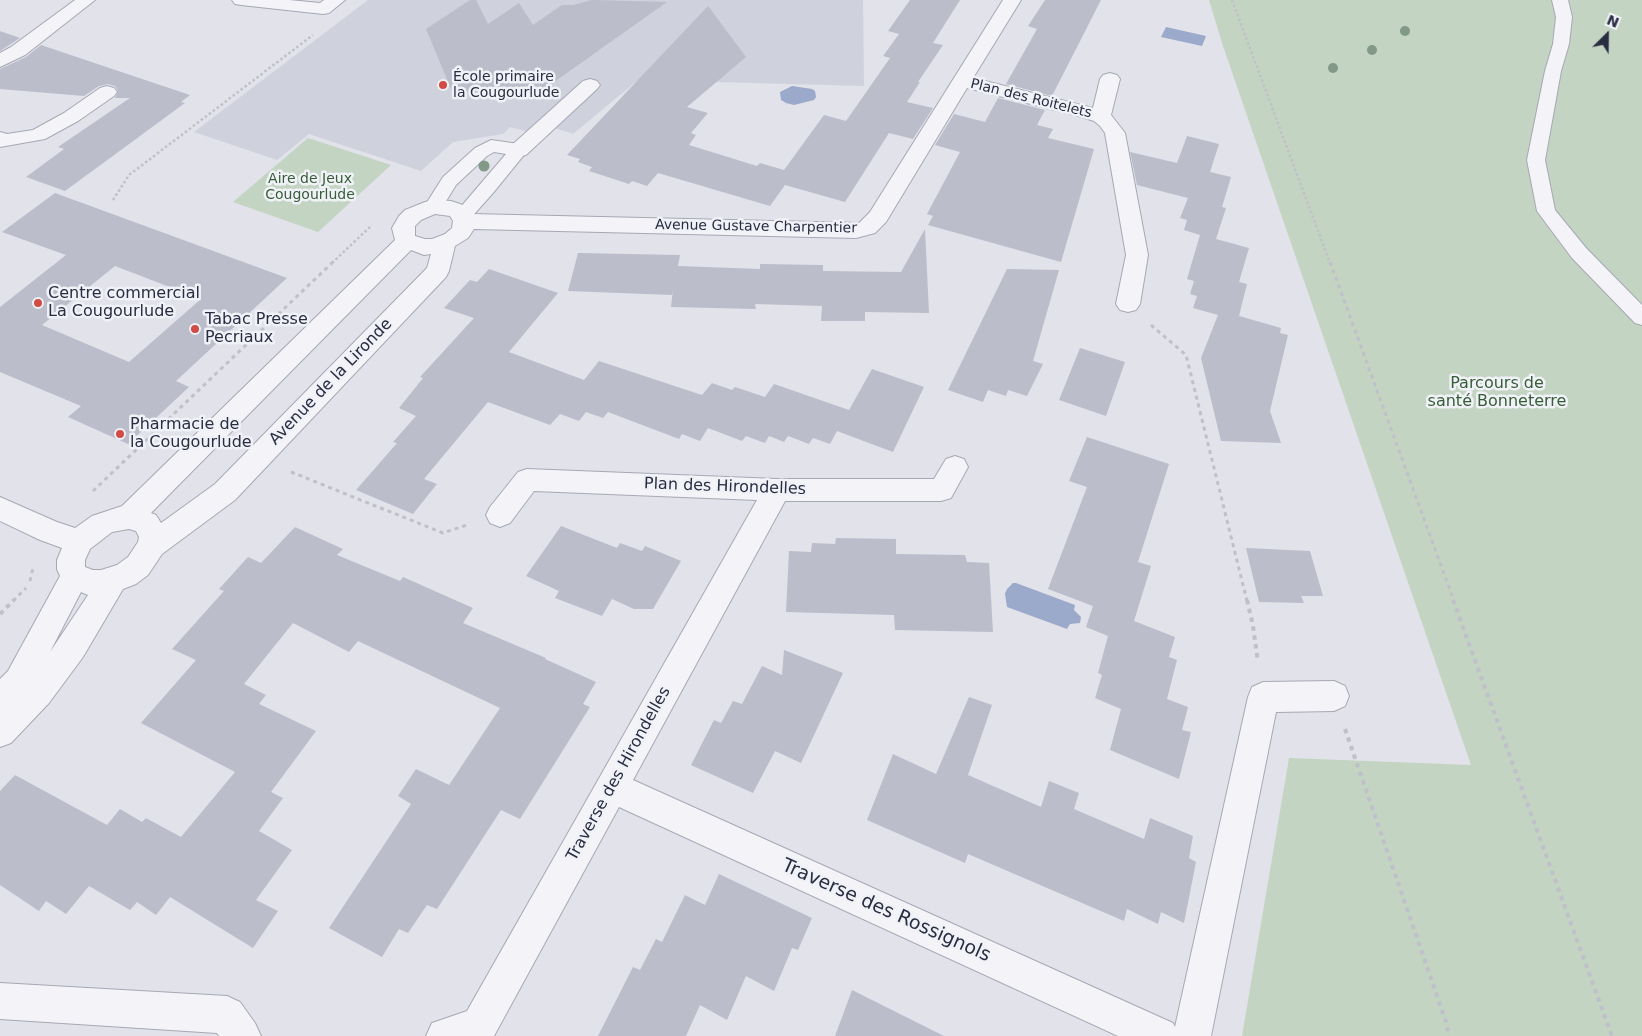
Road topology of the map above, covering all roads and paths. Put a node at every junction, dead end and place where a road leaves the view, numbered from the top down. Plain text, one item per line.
1 (86, 0) edge
2 (241, 0) edge
3 (336, 0) edge
4 (1012, 0) edge
5 (1232, 0) edge
6 (1560, 0) edge
7 (316, 34) dead end
8 (0, 61) edge
9 (1110, 79) dead end
10 (962, 81) junction
11 (590, 85) dead end
12 (107, 92) dead end
13 (1101, 117) junction
14 (0, 138) edge
15 (519, 150) junction
16 (113, 200) dead end
17 (432, 207) junction
18 (463, 218) junction
19 (376, 221) dead end
20 (407, 241) junction
21 (445, 243) junction
22 (1128, 304) joint
23 (1642, 318) edge
24 (258, 458) junction
25 (955, 467) dead end
26 (777, 490) junction
27 (0, 508) edge
28 (500, 516) joint
29 (129, 517) junction
30 (50, 532) junction
31 (79, 541) junction
32 (152, 545) junction
33 (75, 576) junction
34 (112, 581) junction
35 (0, 614) edge
36 (1334, 696) joint
37 (1263, 697) junction
38 (0, 701) edge
39 (0, 732) edge
40 (612, 787) junction
41 (0, 1001) edge
42 (242, 1036) edge
43 (445, 1036) edge
44 (1160, 1036) edge
45 (1192, 1036) edge
46 (1449, 1036) edge
47 (1612, 1036) edge

1 - 8 street
2 - 3 street
4 - 10 street, Avenue Gustave Charpentier
5 - 47 path
6 - 23 lane
7 - 16 path
9 - 13 street, Plan des Roitelets
10 - 13 street, Plan des Roitelets
10 - 18 street, Avenue Gustave Charpentier
11 - 15 street
12 - 14 street
13 - 22 street, Plan des Roitelets
15 - 17 lane
15 - 18 lane
17 - 18 street
17 - 20 street
18 - 21 street
19 - 30 path
20 - 21 street
20 - 29 street
21 - 24 street, Avenue de la Lironde
22 - 37 path
24 - 28 path
24 - 32 street, Avenue de la Lironde
25 - 26 street, Plan des Hirondelles
26 - 28 street, Plan des Hirondelles
26 - 40 street, Traverse des Hirondelles
27 - 30 street
29 - 31 street
29 - 32 street
30 - 31 street
30 - 35 path
31 - 33 street
32 - 34 street, Avenue de la Lironde
33 - 34 street, Avenue de la Lironde
33 - 38 street
34 - 39 street
36 - 37 street
36 - 46 path
37 - 45 street
40 - 43 street, Traverse des Hirondelles
40 - 44 street, Traverse des Rossignols
41 - 42 street

